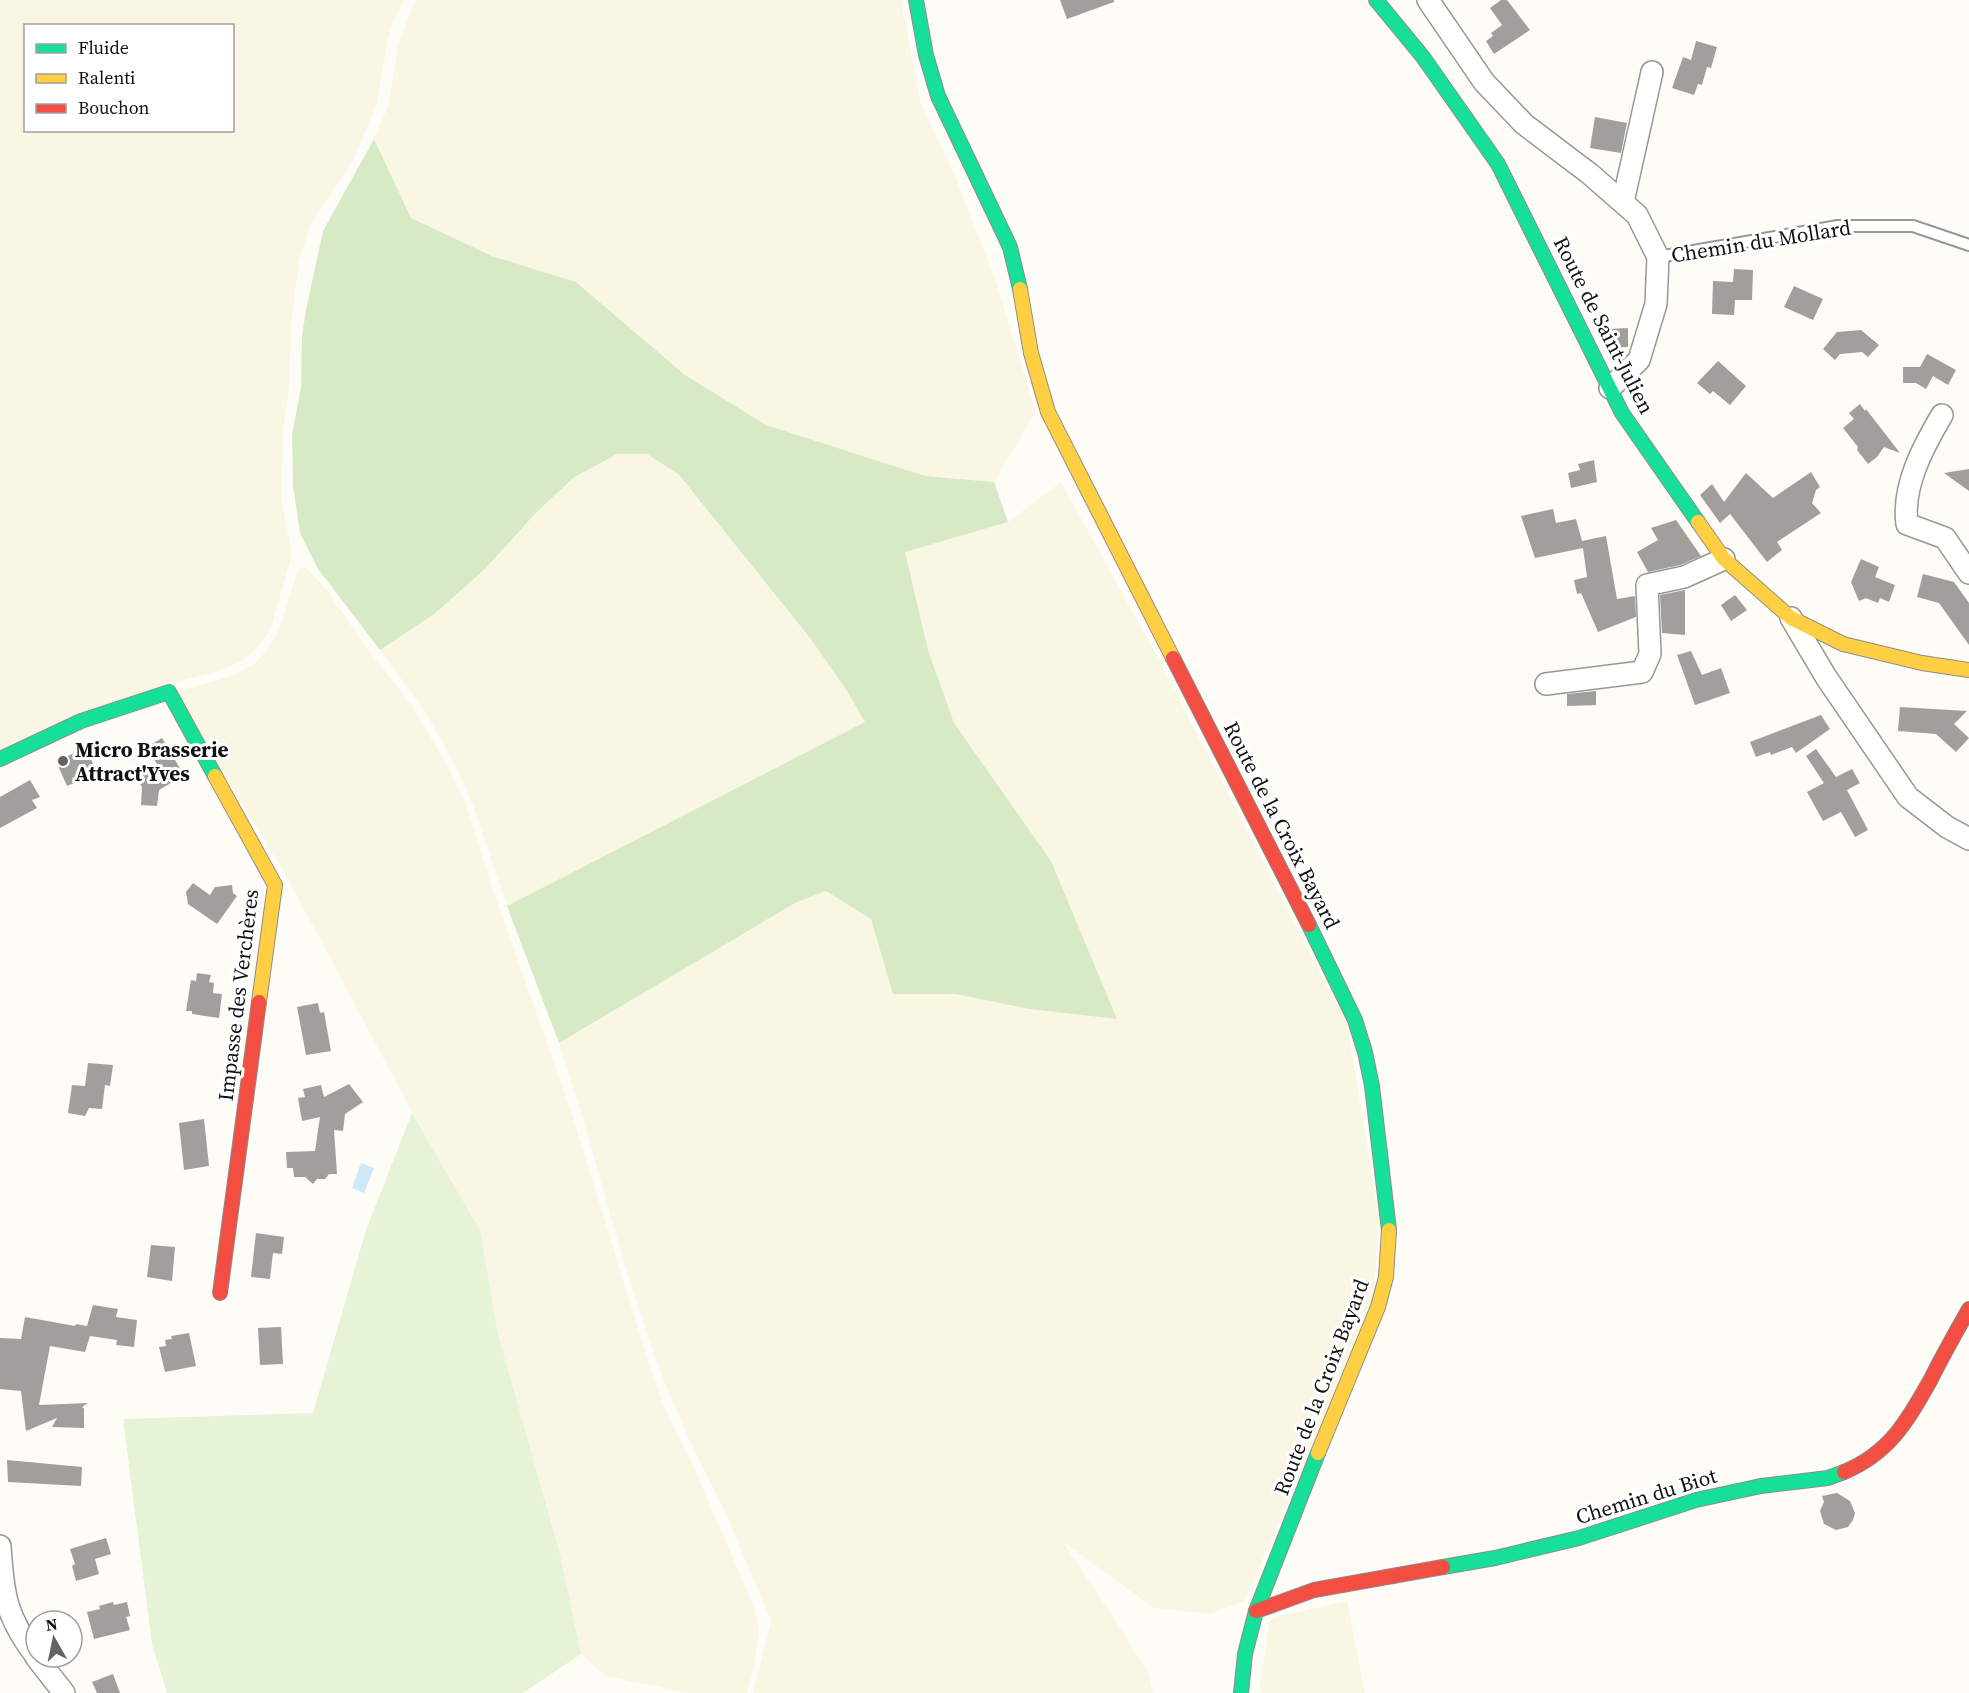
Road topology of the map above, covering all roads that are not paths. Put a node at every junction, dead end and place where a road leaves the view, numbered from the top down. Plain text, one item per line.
1 (916, 0) edge
2 (1376, 0) edge
3 (1428, 0) edge
4 (1652, 72) dead end
5 (1623, 202) junction
6 (1969, 245) edge
7 (1658, 257) junction
8 (1610, 388) junction
9 (1942, 416) dead end
10 (1724, 558) junction
11 (1969, 573) edge
12 (1791, 618) junction
13 (1969, 670) edge
14 (1546, 684) dead end
15 (0, 759) edge
16 (1969, 839) edge
17 (220, 1293) dead end
18 (1969, 1309) edge
19 (0, 1546) edge
20 (1256, 1611) junction
21 (24, 1641) edge
22 (45, 1669) edge
23 (64, 1693) edge
24 (1241, 1693) edge

1 - 20 main road, Route de la Croix Bayard
2 - 8 main road, Route de Saint-Julien
3 - 5 street
4 - 5 street
5 - 7 street
6 - 7 lane, Chemin du Mollard
7 - 8 street
8 - 10 main road, Route de Saint-Julien
9 - 11 street
10 - 12 main road, Route de Saint-Julien
10 - 14 street
12 - 13 main road, Route de Saint-Julien
12 - 16 street
15 - 17 main road, Impasse des Verchères
18 - 20 main road, Chemin du Biot
19 - 21 street
20 - 24 main road, Route de la Croix Bayard
22 - 23 street

